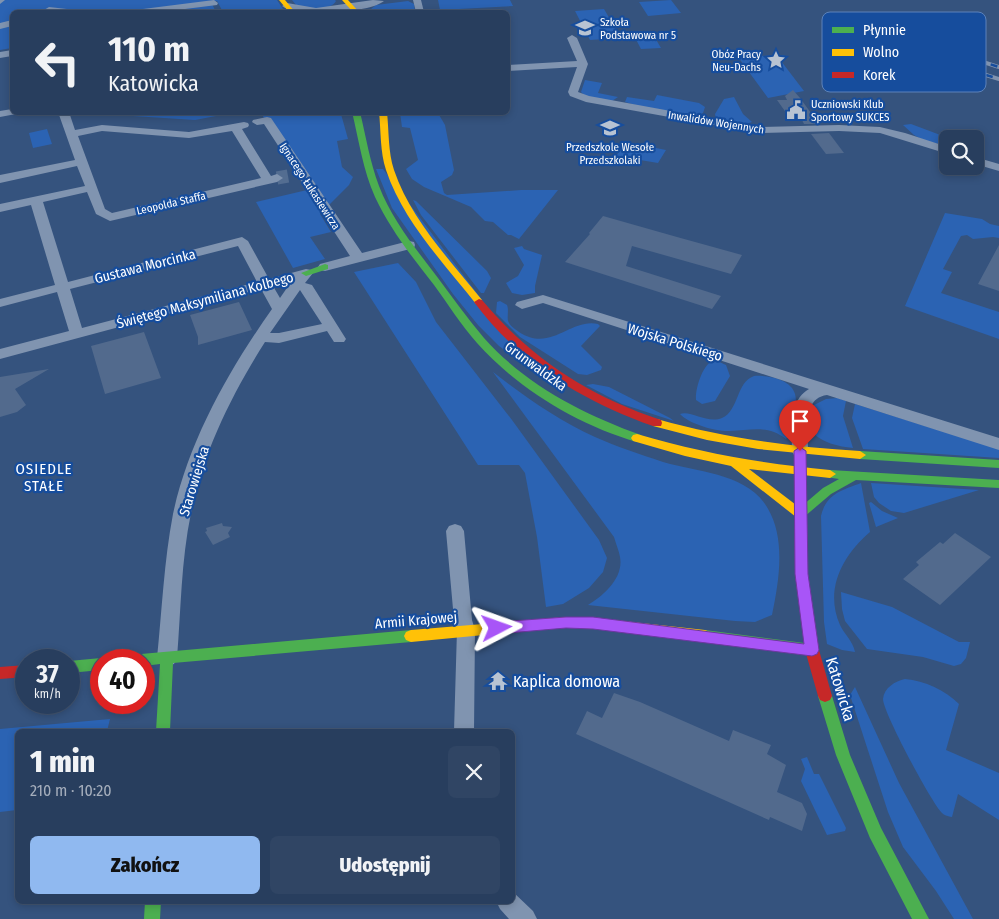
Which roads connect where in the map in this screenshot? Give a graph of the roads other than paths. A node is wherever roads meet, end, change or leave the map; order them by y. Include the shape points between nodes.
1 (56, 0) edge
2 (340, 0) edge
3 (393, 0) edge
4 (380, 1) edge
5 (350, 5) edge
6 (287, 6) edge
7 (330, 9) junction
8 (48, 10) edge
9 (162, 10) edge
10 (180, 10) edge
11 (300, 10) edge
12 (322, 10) edge
13 (572, 38) dead end
14 (583, 64) junction
15 (510, 68) edge
16 (64, 115) edge
17 (357, 115) edge
18 (383, 115) edge
19 (258, 122) dead end
20 (240, 126) joint
21 (71, 134) junction
22 (939, 148) edge
23 (81, 162) junction
24 (984, 163) edge
25 (999, 168) edge
26 (302, 172) junction
27 (278, 178) junction
28 (0, 179) edge
29 (91, 188) junction
30 (36, 200) junction
31 (0, 208) edge
32 (409, 245) junction
33 (358, 258) junction
34 (325, 267) joint
35 (301, 279) junction
36 (265, 284) junction
37 (63, 287) junction
38 (0, 302) edge
39 (522, 305) dead end
40 (278, 308) junction
41 (331, 326) junction
42 (78, 334) junction
43 (260, 337) junction
44 (339, 339) dead end
45 (0, 354) edge
46 (828, 390) junction
47 (999, 444) edge
48 (800, 451) junction
49 (999, 464) edge
50 (736, 465) junction
51 (802, 473) junction
52 (852, 476) junction
53 (999, 484) edge
54 (800, 514) junction
55 (455, 531) dead end
56 (466, 630) junction
57 (812, 650) junction
58 (167, 658) junction
59 (155, 659) edge
60 (15, 672) edge
61 (0, 673) edge
62 (163, 729) edge
63 (464, 729) edge
64 (153, 904) edge
65 (511, 904) edge
66 (152, 919) edge
67 (525, 919) edge
68 (921, 919) edge

1 - 8 street
2 - 7 street
3 - 4 street
4 - 5 street
5 - 7 street
6 - 11 street
7 - 12 street
9 - 10 street via 214,4
13 - 14 street
14 - 15 street
14 - 22 street, Inwalidów Wojennych via 573,92 586,99 758,130 880,130
16 - 21 street, Leopolda Staffa
17 - 32 main road, Grunwaldzka via 370,176 387,212
18 - 48 main road, Grunwaldzka via 391,172 408,207 490,317 534,360 596,399 657,424 734,444
19 - 26 street, Ignacego Łukasiewicza via 267,120
20 - 21 street via 190,134 102,128
20 - 27 street
21 - 23 street, Leopolda Staffa
23 - 28 street
23 - 29 street, Leopolda Staffa
24 - 25 street
26 - 27 street, Leopolda Staffa
26 - 33 street, Ignacego Łukasiewicza
27 - 29 street, Leopolda Staffa via 110,217 100,211
29 - 30 street
30 - 31 street
30 - 37 street
32 - 33 street, Świętego Maksymiliana Kolbego
32 - 50 main road, Grunwaldzka via 478,336 513,371 541,391 634,437
33 - 34 street, Świętego Maksymiliana Kolbego
34 - 35 main road, Świętego Maksymiliana Kolbego
35 - 36 street, Świętego Maksymiliana Kolbego
35 - 40 street, Starowiejska
35 - 41 street
36 - 37 street, Gustawa Morcinka via 242,241
36 - 40 street
36 - 42 street, Świętego Maksymiliana Kolbego
37 - 38 street, Gustawa Morcinka
37 - 42 street
39 - 46 street, Wojska Polskiego via 543,299
40 - 43 street, Starowiejska
41 - 43 street via 276,339
41 - 44 street
42 - 45 street, Świętego Maksymiliana Kolbego
43 - 58 street, Starowiejska via 198,458 182,513
46 - 47 street
46 - 48 street via 810,393 804,401
48 - 49 main road
48 - 51 main road, Katowicka
50 - 51 main road, Grunwaldzka
50 - 54 main road
51 - 52 main road
51 - 54 main road, Katowicka
52 - 53 main road
52 - 54 main road via 827,491
54 - 57 main road, Katowicka via 801,574
55 - 56 street
56 - 57 main road, Armii Krajowej via 593,623
56 - 58 main road, Armii Krajowej
56 - 63 street
57 - 68 main road, Katowicka via 843,755 875,833
58 - 59 main road, Armii Krajowej
58 - 62 main road, Starowiejska
60 - 61 main road
64 - 66 main road
65 - 67 street

